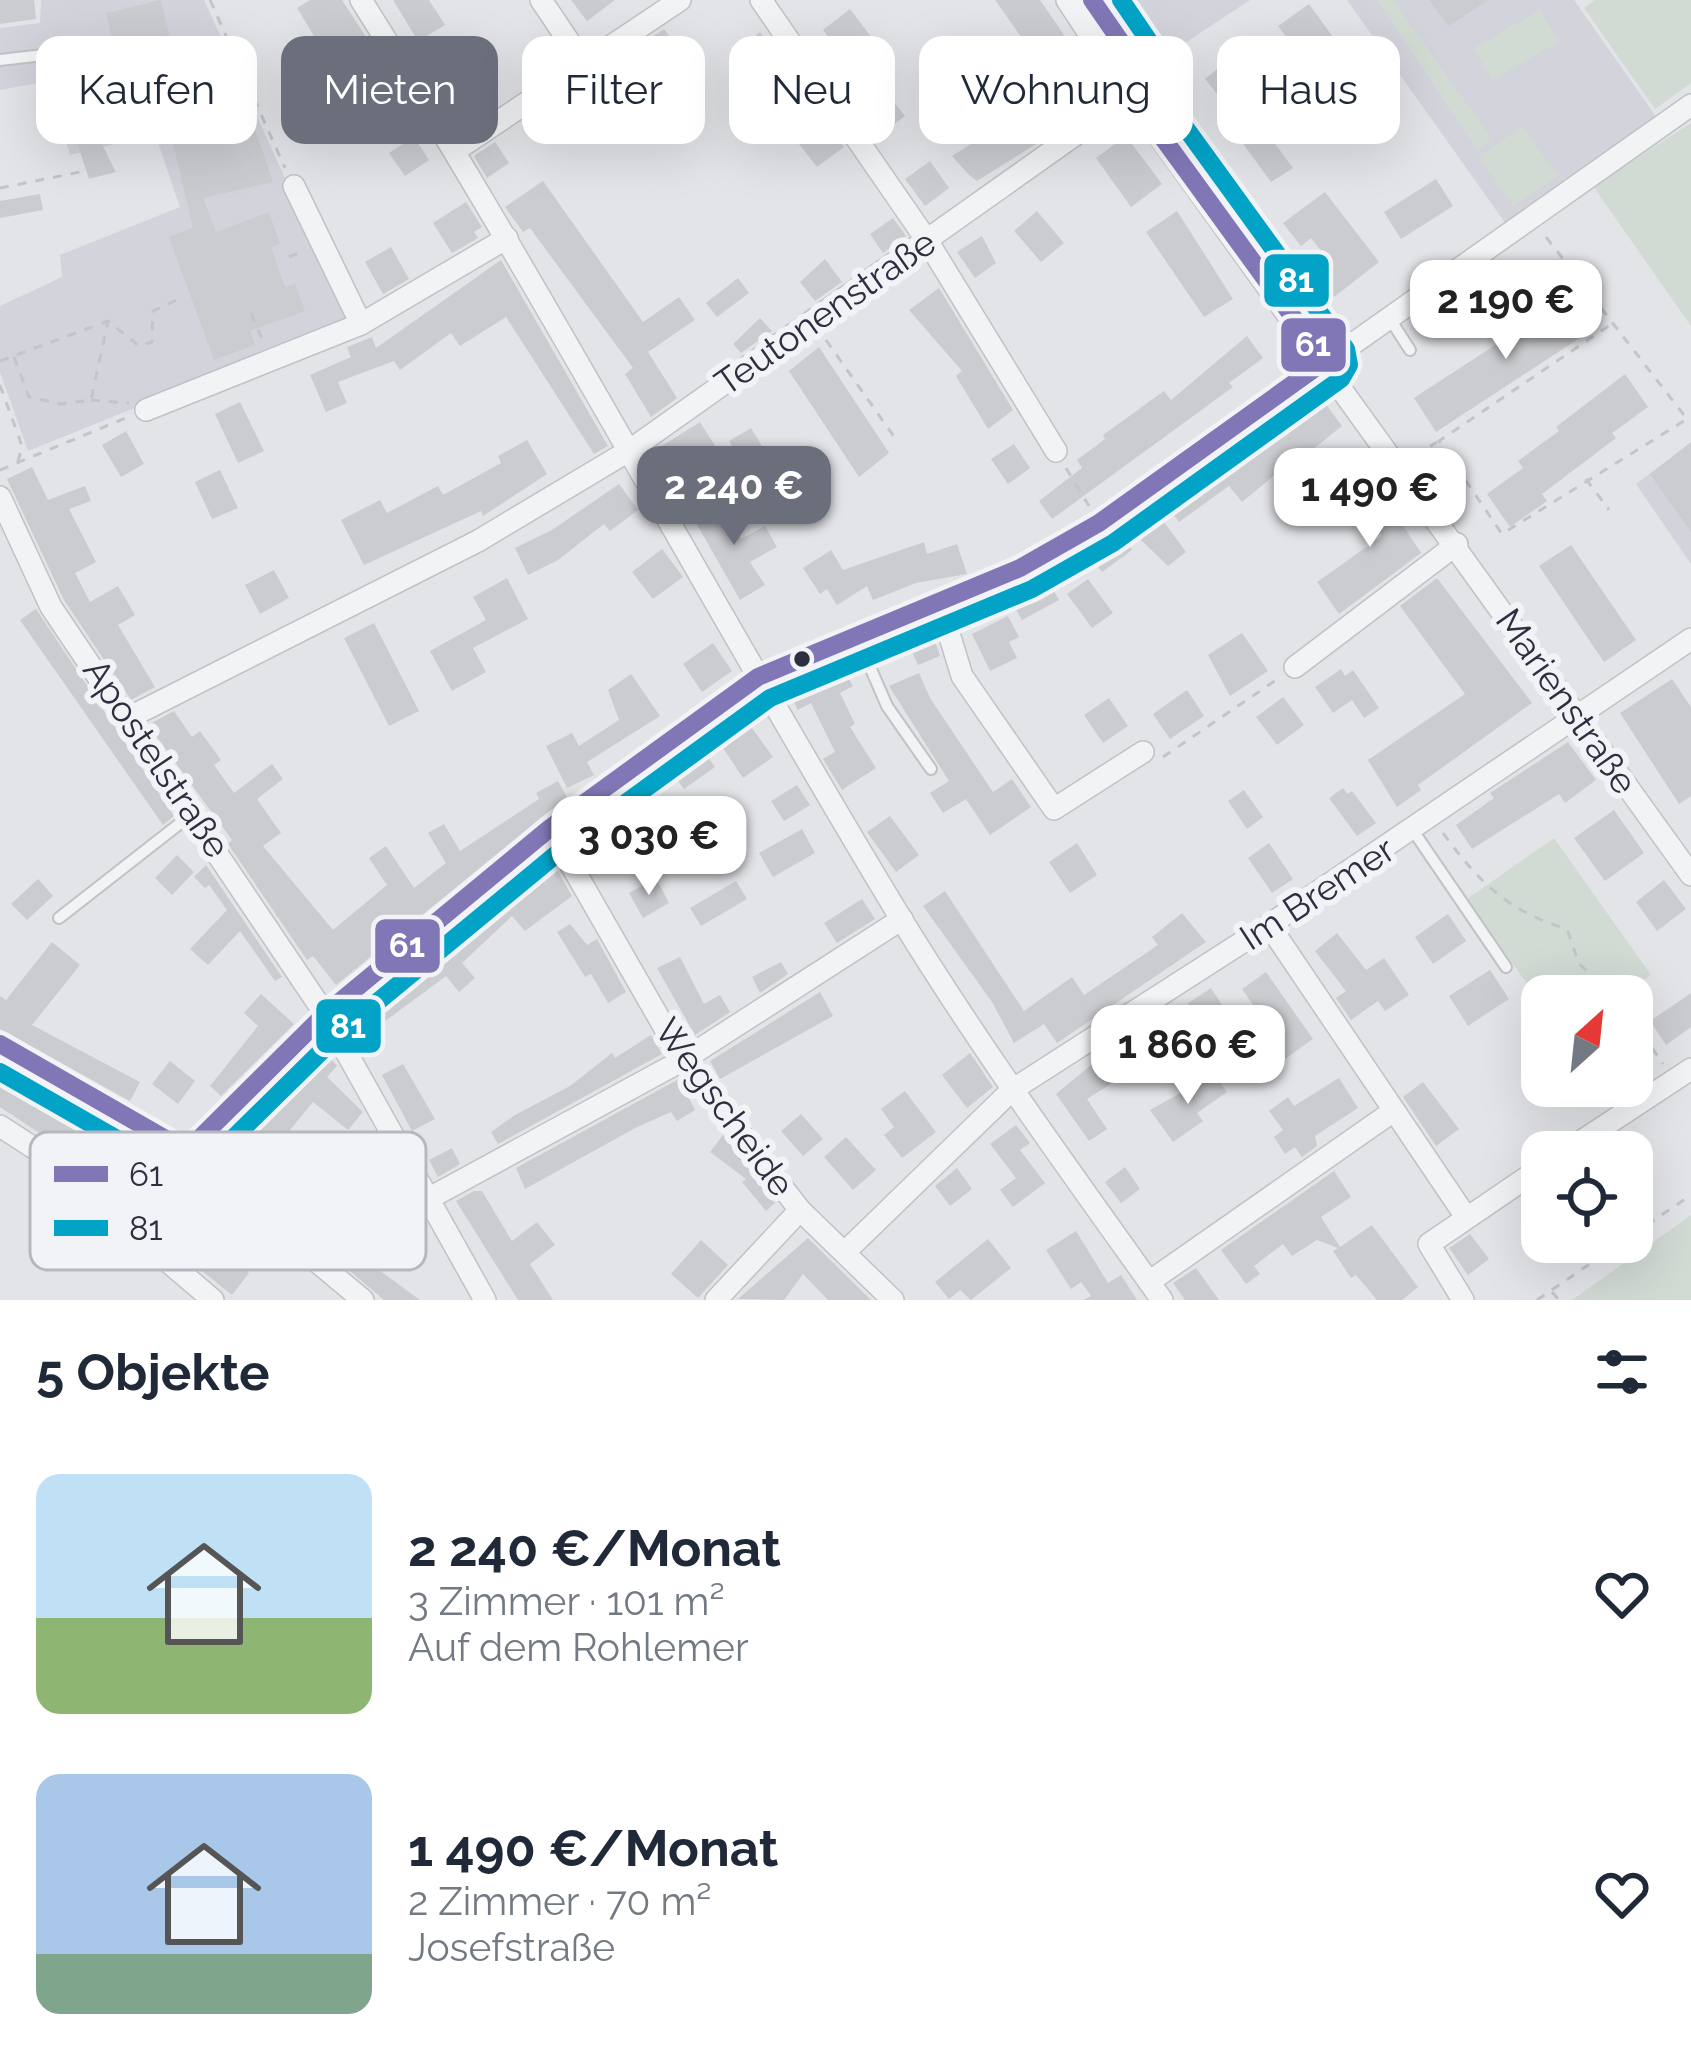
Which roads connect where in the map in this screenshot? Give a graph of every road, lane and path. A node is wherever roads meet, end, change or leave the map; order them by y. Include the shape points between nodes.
1 (211, 0) edge
2 (362, 0) edge
3 (541, 0) edge
4 (680, 0) edge
5 (760, 0) edge
6 (1067, 0) edge
7 (1092, 0) edge
8 (565, 36) edge
9 (626, 36) edge
10 (1091, 36) edge
11 (1116, 36) edge
12 (36, 56) edge
13 (0, 60) edge
14 (1691, 105) edge
15 (522, 106) edge
16 (1064, 144) edge
17 (1165, 144) edge
18 (456, 150) junction
19 (85, 171) dead end
20 (294, 186) joint
21 (0, 188) edge
22 (1530, 216) junction
23 (508, 238) junction
24 (928, 242) junction
25 (1519, 271) dead end
26 (1421, 293) junction
27 (183, 297) dead end
28 (251, 313) dead end
29 (1388, 316) junction
30 (107, 320) junction
31 (1613, 322) junction
32 (361, 324) junction
33 (814, 324) junction
34 (1410, 350) dead end
35 (13, 356) junction
36 (272, 359) junction
37 (0, 361) edge
38 (1325, 361) junction
39 (0, 385) edge
40 (146, 410) joint
41 (896, 438) dead end
42 (1439, 441) junction
43 (630, 450) junction
44 (1056, 451) joint
45 (18, 462) junction
46 (1401, 466) junction
47 (0, 470) edge
48 (1585, 478) junction
49 (0, 497) edge
50 (1609, 510) dead end
51 (1099, 523) junction
52 (1457, 544) junction
53 (939, 602) junction
54 (856, 634) junction
55 (1691, 639) edge
56 (1295, 667) joint
57 (758, 676) junction
58 (130, 717) junction
59 (1578, 719) junction
60 (1143, 752) joint
61 (932, 769) dead end
62 (194, 812) junction
63 (1432, 816) junction
64 (550, 828) junction
65 (1412, 830) junction
66 (1691, 874) edge
67 (59, 918) dead end
68 (902, 919) junction
69 (1269, 925) junction
70 (1506, 967) dead end
71 (1592, 975) edge
72 (325, 1014) junction
73 (1653, 1041) edge
74 (0, 1044) edge
75 (683, 1060) junction
76 (1683, 1075) edge
77 (1012, 1090) junction
78 (1392, 1112) junction
79 (0, 1126) edge
80 (1597, 1131) edge
81 (154, 1132) edge
82 (206, 1132) edge
83 (389, 1132) edge
84 (30, 1145) edge
85 (1521, 1181) edge
86 (1691, 1195) edge
87 (426, 1200) joint
88 (800, 1210) junction
89 (1466, 1217) junction
90 (1653, 1221) edge
91 (845, 1252) junction
92 (1591, 1263) edge
93 (178, 1270) edge
94 (328, 1270) edge
95 (1551, 1290) junction
96 (1155, 1291) edge
97 (213, 1300) edge
98 (364, 1300) edge
99 (485, 1300) edge
100 (716, 1300) edge
101 (893, 1300) edge
102 (1463, 1300) edge
103 (1537, 1300) edge
104 (1559, 1300) edge

1 - 20 path
2 - 18 street
3 - 8 street
4 - 9 street
5 - 24 street
6 - 10 street, Marienstraße
7 - 11 lane
12 - 13 lane
14 - 22 street
15 - 18 street
16 - 24 street, Teutonenstraße
17 - 38 street, Marienstraße
18 - 23 street
19 - 21 path
20 - 32 street
22 - 26 street
22 - 31 path
23 - 32 street
23 - 43 street
24 - 33 street, Teutonenstraße
24 - 44 street
25 - 26 lane via 1449,327
26 - 29 street
27 - 30 path via 153,310 152,342 139,346
28 - 36 path
29 - 34 lane
29 - 38 street
30 - 35 path
30 - 35 path via 91,400 29,397
31 - 42 path
31 - 48 path via 1687,419
32 - 36 street
33 - 41 path
33 - 43 street, Teutonenstraße
35 - 37 path
36 - 40 street
38 - 46 street, Marienstraße
38 - 51 street
39 - 45 path via 22,446
40 - 45 path
42 - 46 path
42 - 48 path via 1502,534
43 - 57 street
43 - 58 street, Teutonenstraße via 478,541
44 - 51 path
45 - 47 path
46 - 52 street, Marienstraße
48 - 50 path
49 - 58 street, Apostelstraße via 52,607
51 - 53 street
52 - 56 street
52 - 59 street, Marienstraße
53 - 54 street
53 - 60 street via 962,676 1054,809
54 - 57 street
54 - 61 lane via 887,706
55 - 59 street, Im Bremer
56 - 60 path via 1166,758
57 - 64 street
57 - 68 street
58 - 62 street, Apostelstraße
59 - 63 street, Im Bremer
59 - 66 street, Marienstraße
62 - 67 lane
62 - 72 street, Apostelstraße
63 - 65 street, Im Bremer
63 - 71 path via 1481,885 1531,918 1567,929
64 - 72 street
64 - 75 street, Wegscheide
65 - 69 street, Im Bremer
65 - 70 lane
68 - 75 street
68 - 77 street
69 - 77 street, Im Bremer
69 - 78 street
72 - 82 street
72 - 83 street, Apostelstraße
73 - 76 path
74 - 81 street
75 - 87 street
75 - 88 street, Wegscheide
76 - 80 street
77 - 91 street, Im Bremer
77 - 96 street
78 - 89 street
78 - 96 street
79 - 84 street
85 - 89 street
86 - 90 path
87 - 99 street, Apostelstraße
88 - 91 street, Wegscheide
88 - 100 street
89 - 102 street via 1429,1244
91 - 101 street, Wegscheide
92 - 95 path
93 - 97 street
94 - 98 street
95 - 103 path
95 - 104 path

